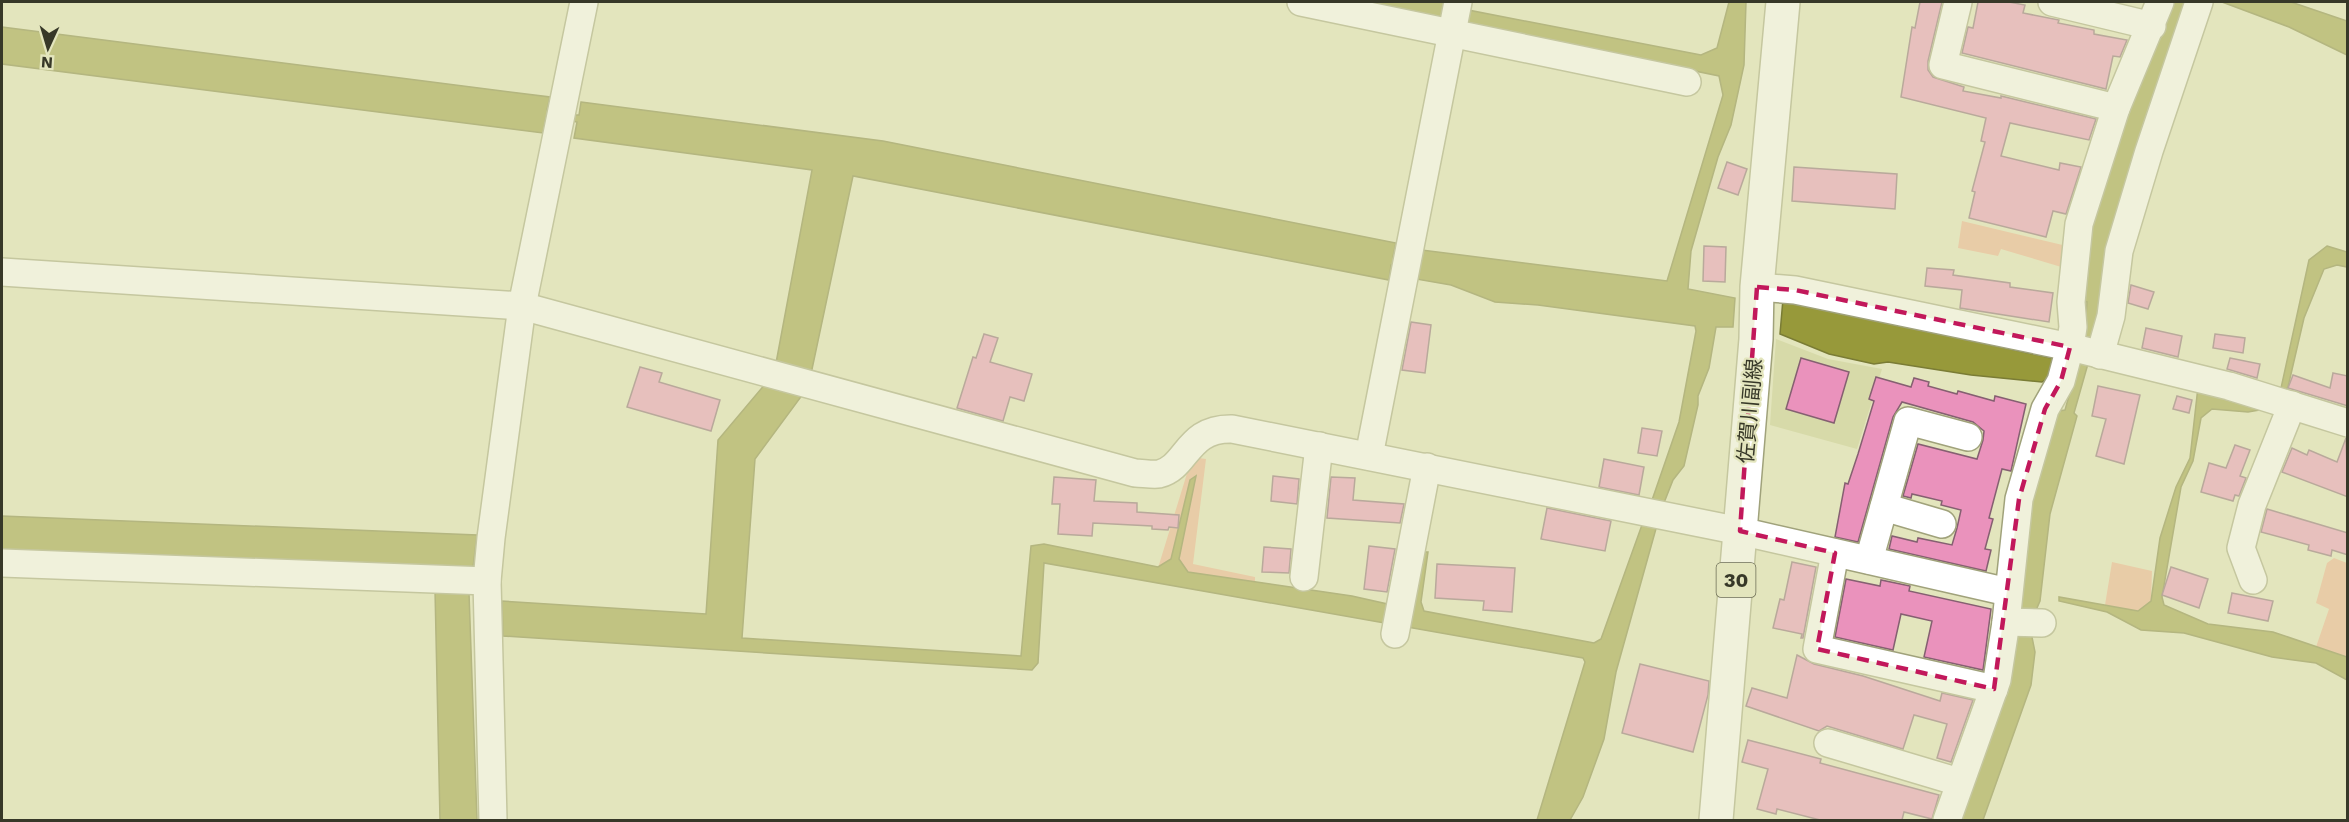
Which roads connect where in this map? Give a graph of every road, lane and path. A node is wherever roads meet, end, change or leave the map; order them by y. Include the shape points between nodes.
1 (584, 2) edge
2 (1301, 2) edge
3 (1458, 2) edge
4 (1783, 2) edge
5 (1958, 2) edge
6 (2052, 2) edge
7 (2199, 2) edge
8 (2156, 14) edge
9 (1452, 32) junction
10 (1687, 82) dead end
11 (2116, 108) junction
12 (2, 272) edge
13 (1757, 287) junction
14 (522, 306) junction
15 (2085, 351) junction
16 (2292, 405) junction
17 (2348, 423) edge
18 (1968, 437) dead end
19 (1319, 446) junction
20 (1369, 456) junction
21 (1427, 466) junction
22 (1884, 507) junction
23 (1942, 524) dead end
24 (1740, 531) junction
25 (1835, 552) junction
26 (1869, 560) junction
27 (2, 562) edge
28 (1304, 577) dead end
29 (2253, 580) dead end
30 (487, 581) junction
31 (2008, 592) junction
32 (1398, 620) dead end
33 (2010, 622) junction
34 (2042, 624) dead end
35 (1995, 689) junction
36 (1828, 742) dead end
37 (1959, 782) junction
38 (493, 820) edge
39 (1716, 820) edge
40 (1947, 820) edge

1 - 14 street
2 - 9 street
3 - 9 street
4 - 13 main road, 佐賀川副線 / 30
5 - 11 street via 1943,65
6 - 8 street
7 - 15 street via 2119,250 2111,316
8 - 11 street
9 - 10 street
9 - 20 street
11 - 15 street via 2079,224 2071,302 2073,327
12 - 14 street
13 - 15 street via 1795,290
13 - 24 main road, 佐賀川副線 / 30
14 - 19 street via 1135,473 1159,474 1171,468 1196,441 1215,429
14 - 30 street
15 - 16 street
15 - 31 street via 2061,381 2045,410 2019,499
16 - 17 street
16 - 29 street via 2252,505 2241,548
18 - 22 street via 1908,421
19 - 20 street
19 - 28 street
20 - 21 street
21 - 24 street
21 - 32 street
22 - 23 street
22 - 26 street
24 - 25 street
24 - 39 main road, 佐賀川副線 / 30
25 - 26 street
25 - 35 street via 1817,649
26 - 31 street
27 - 30 street
30 - 38 street
31 - 33 street
33 - 34 street
33 - 35 street
35 - 37 street
36 - 37 street
37 - 40 street

